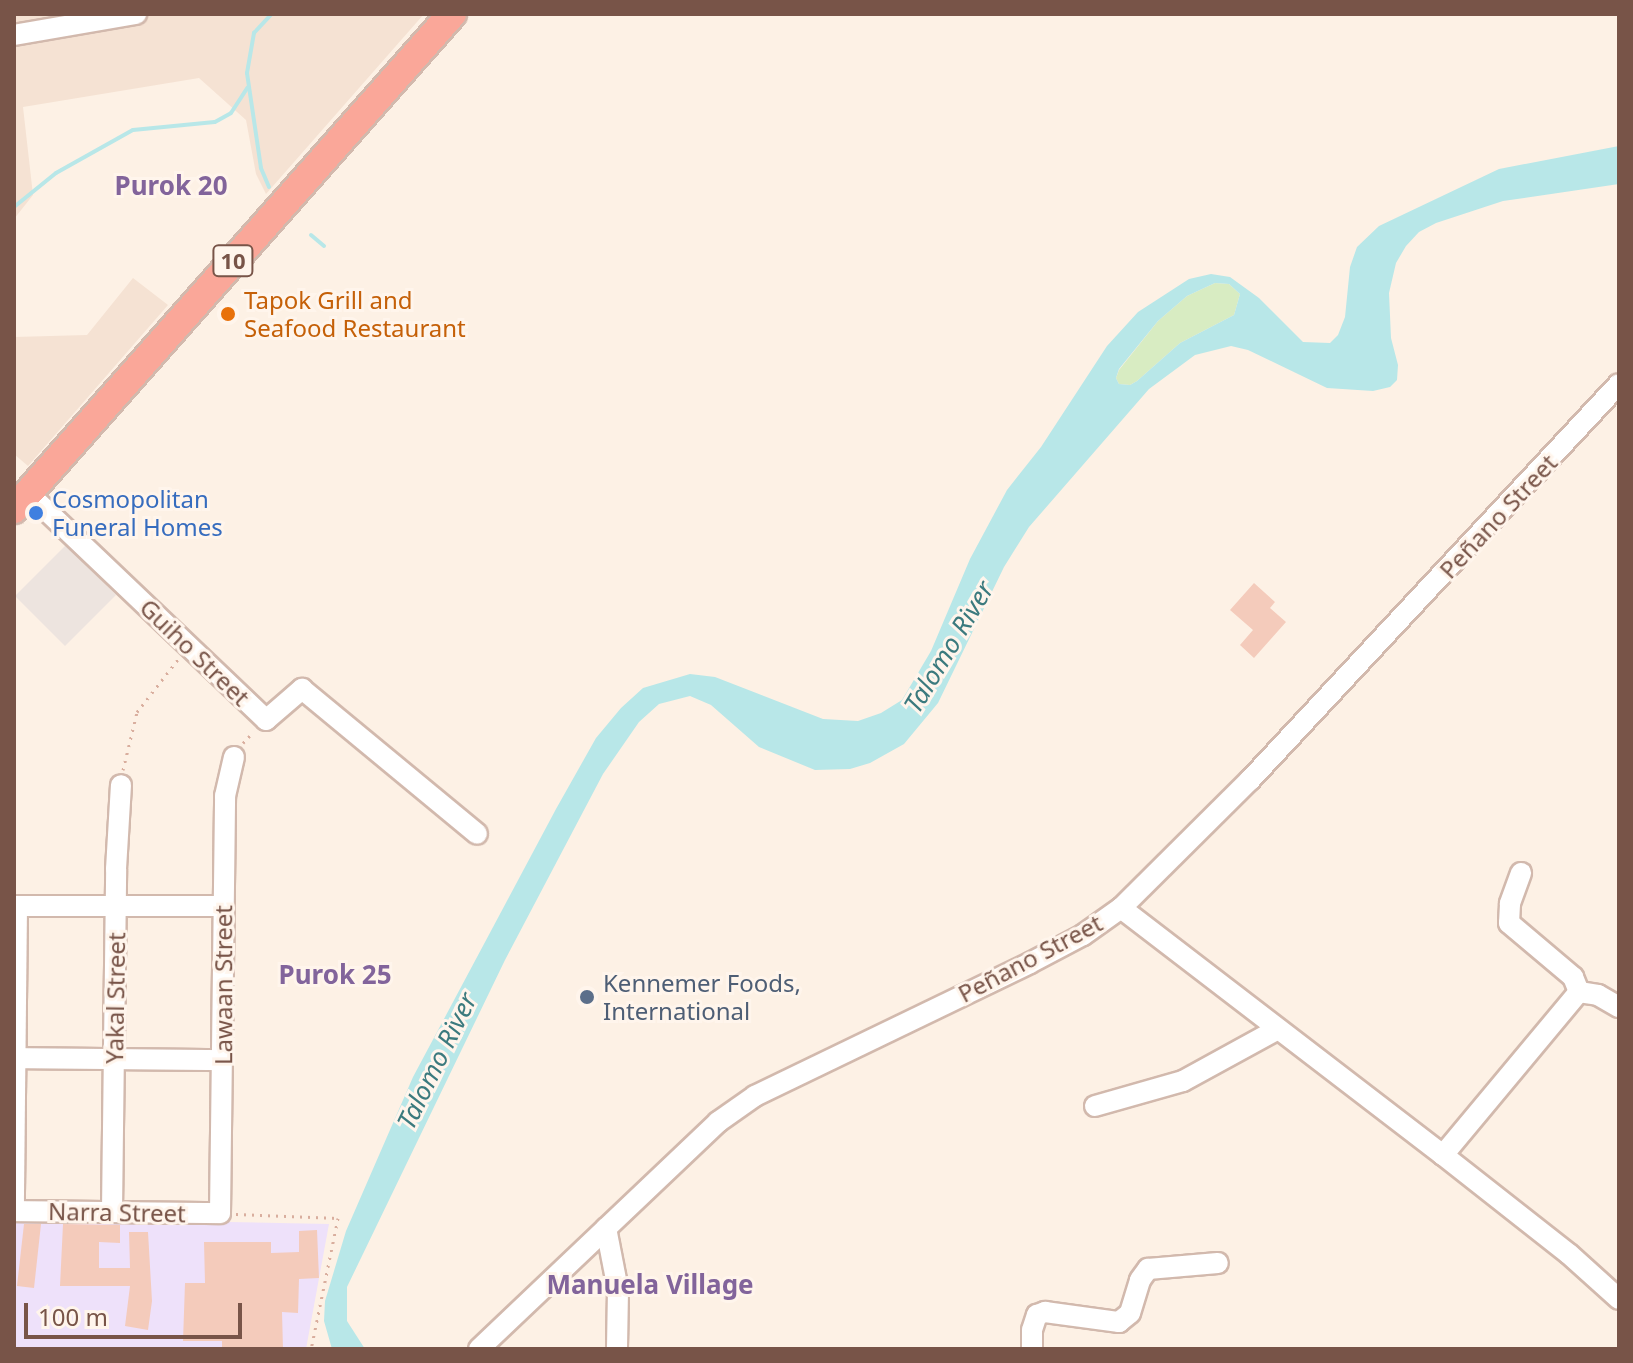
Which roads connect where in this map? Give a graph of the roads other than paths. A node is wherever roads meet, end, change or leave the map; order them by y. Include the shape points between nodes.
1 (136, 14) edge
2 (452, 14) edge
3 (14, 35) edge
4 (1619, 384) edge
5 (21, 501) edge
6 (234, 757) road end
7 (121, 785) road end
8 (477, 834) dead end
9 (1521, 873) dead end
10 (15, 906) edge
11 (116, 906) junction
12 (223, 906) junction
13 (1121, 908) junction
14 (1579, 992) junction
15 (1619, 1007) edge
16 (1278, 1029) junction
17 (15, 1058) edge
18 (113, 1059) junction
19 (222, 1060) junction
20 (1095, 1106) dead end
21 (1443, 1155) junction
22 (14, 1211) edge
23 (112, 1211) junction
24 (220, 1213) joint
25 (606, 1228) junction
26 (1218, 1263) dead end
27 (1619, 1299) edge
28 (479, 1349) edge
29 (617, 1349) edge
30 (1032, 1349) edge

1 - 3 street
2 - 5 highway, 10
4 - 13 street, Peñano Street via 1260,768
5 - 8 street, Guiho Street via 266,720 302,689
6 - 12 street, Lawaan Street via 225,796
7 - 11 street, Yakal Street
9 - 14 street via 1509,923 1573,977
10 - 11 street
10 - 17 street
11 - 12 street
11 - 18 street, Yakal Street
12 - 19 street, Lawaan Street
13 - 16 street
13 - 25 street, Peñano Street via 1030,963 755,1096 718,1122
14 - 15 street
14 - 21 street
16 - 20 street via 1183,1081
16 - 21 street
17 - 18 street
17 - 22 street
18 - 19 street
18 - 23 street, Yakal Street
19 - 24 street, Lawaan Street
21 - 27 street
22 - 23 street, Narra Street
23 - 24 street, Narra Street
25 - 28 street, Peñano Street
25 - 29 street via 618,1290
26 - 30 street via 1148,1269 1130,1313 1119,1322 1037,1315

